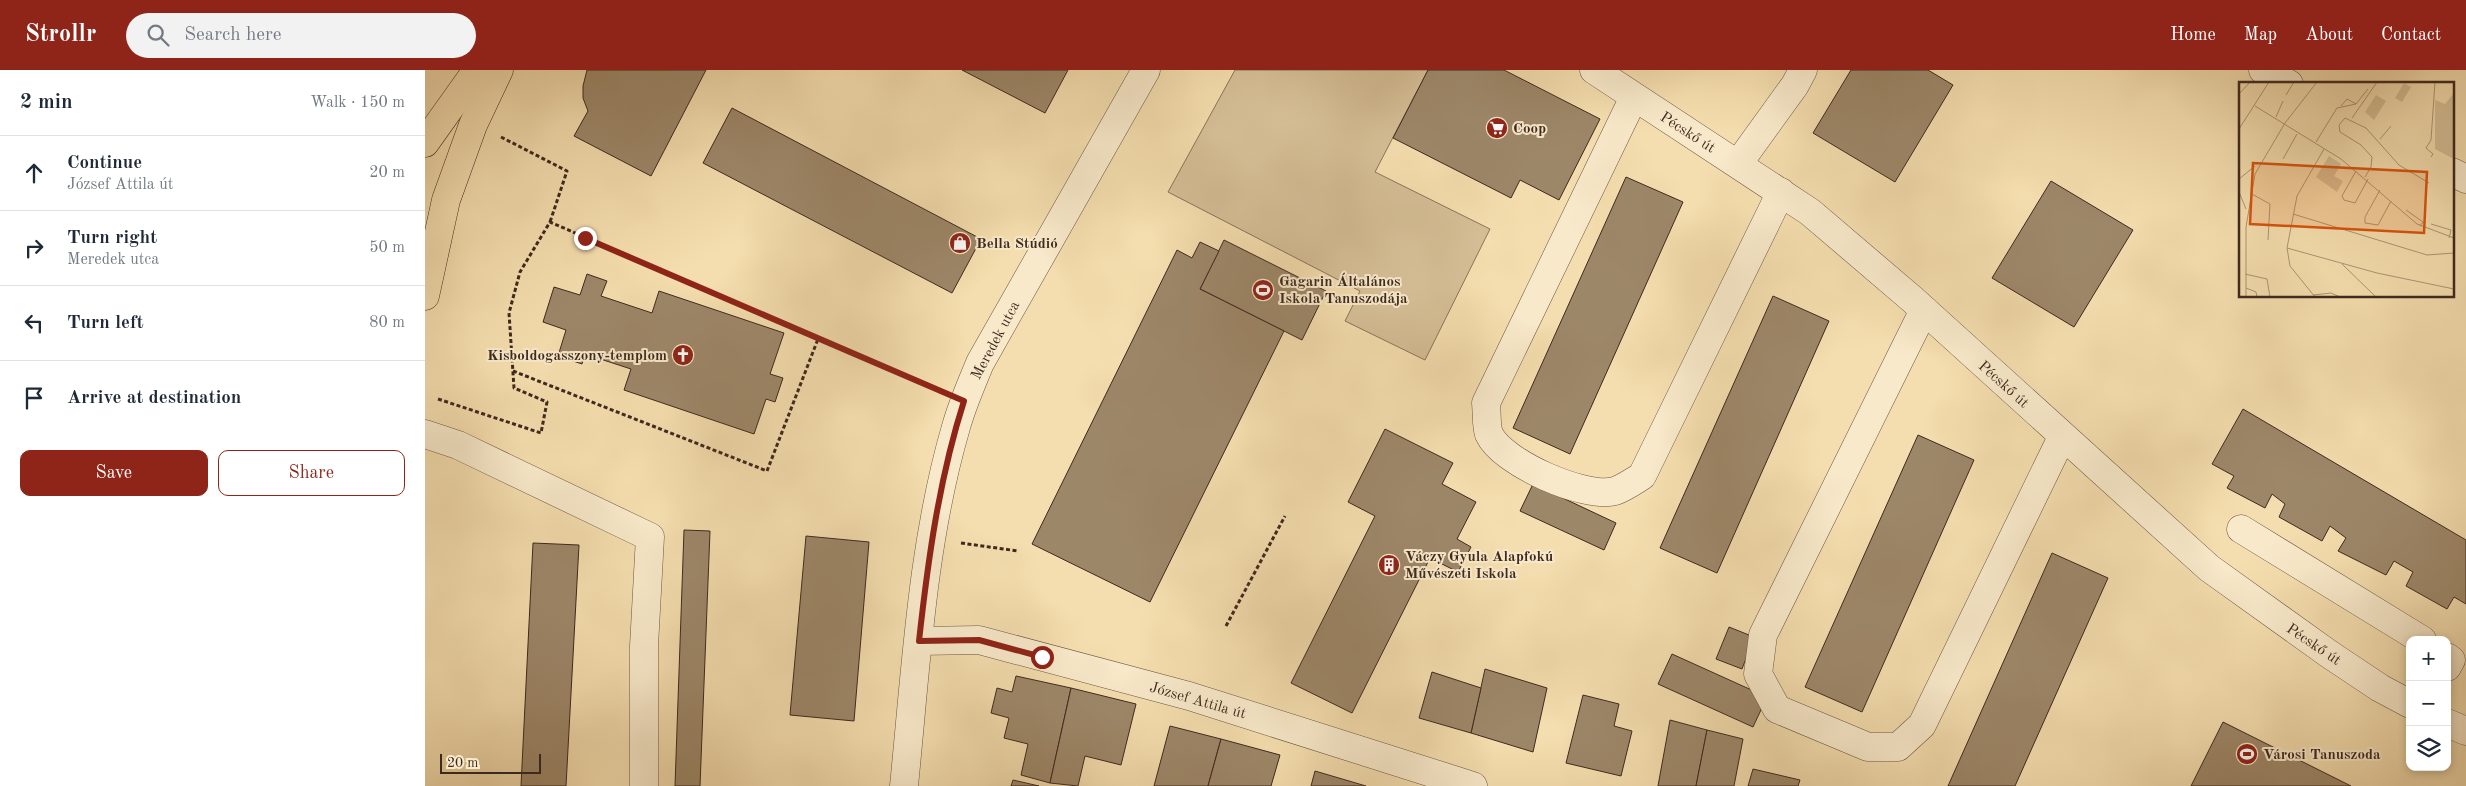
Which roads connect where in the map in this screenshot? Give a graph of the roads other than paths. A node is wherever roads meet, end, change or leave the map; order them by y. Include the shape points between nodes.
1 (477, 70) edge
2 (499, 70) edge
3 (1146, 70) edge
4 (1594, 70) edge
5 (1803, 70) edge
6 (2263, 70) edge
7 (2285, 82) edge
8 (1634, 97) junction
9 (425, 143) edge
10 (1738, 164) junction
11 (2453, 172) edge
12 (2466, 179) edge
13 (1781, 192) junction
14 (425, 296) edge
15 (1924, 310) junction
16 (425, 434) edge
17 (2062, 437) junction
18 (2241, 529) dead end
19 (2415, 636) edge
20 (919, 641) junction
21 (2406, 702) edge
22 (2451, 725) edge
23 (2466, 731) edge
24 (644, 786) edge
25 (903, 786) edge
26 (1473, 786) edge

1 - 9 main road
2 - 14 main road via 473,125 446,200
3 - 20 street, Meredek utca via 980,363 964,401 931,539
4 - 8 street, Pécskő út
5 - 10 street
6 - 7 street
8 - 10 street, Pécskő út
8 - 13 street via 1486,403 1489,434 1508,456 1556,481 1587,492 1615,491 1642,476
10 - 13 street, Pécskő út
11 - 12 street
13 - 15 street, Pécskő út
15 - 17 street, Pécskő út
15 - 17 street via 1763,635 1758,674 1777,709 1868,747 1898,746 1922,725
16 - 24 street via 459,445 650,537 644,646
17 - 21 street, Pécskő út via 2165,530 2247,597 2380,688
18 - 19 street
20 - 25 street, Meredek utca
20 - 26 street, József Attila út via 979,640 1189,696
22 - 23 street

